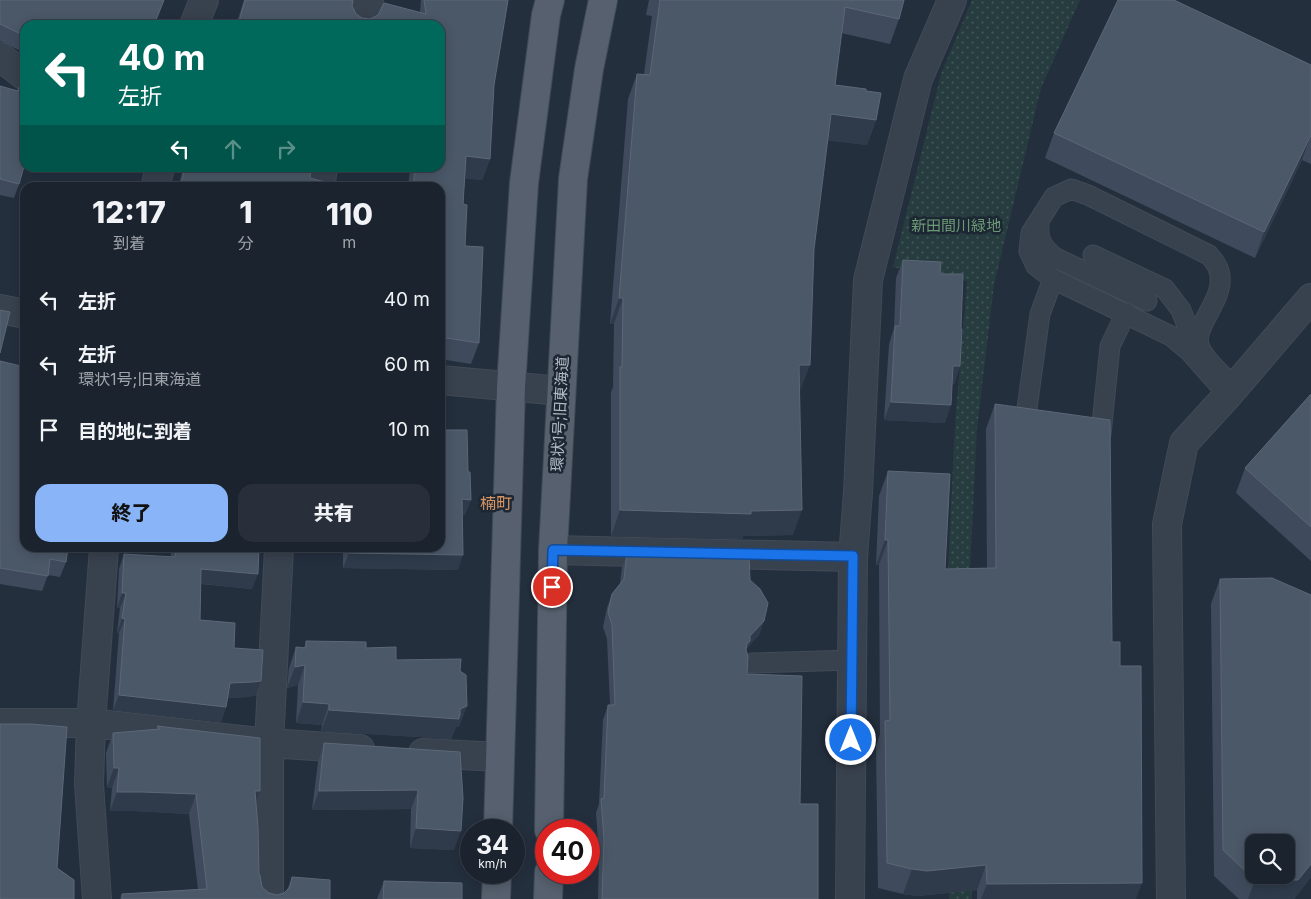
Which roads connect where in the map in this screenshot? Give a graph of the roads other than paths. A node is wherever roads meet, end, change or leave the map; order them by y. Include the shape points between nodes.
1 (204, 0) edge
2 (370, 0) edge
3 (550, 0) edge
4 (603, 0) edge
5 (952, 0) edge
6 (196, 20) edge
7 (362, 20) edge
8 (0, 57) edge
9 (20, 72) edge
10 (1039, 220) junction
11 (1093, 255) dead end
12 (1053, 279) junction
13 (1311, 298) edge
14 (1147, 301) dead end
15 (0, 309) edge
16 (20, 313) edge
17 (1126, 313) junction
18 (1200, 347) junction
19 (445, 380) edge
20 (511, 387) junction
21 (561, 391) junction
22 (1231, 391) junction
23 (1025, 423) edge
24 (1101, 434) edge
25 (553, 550) junction
26 (104, 552) edge
27 (279, 552) edge
28 (853, 556) junction
29 (851, 660) junction
30 (752, 664) dead end
31 (0, 723) edge
32 (91, 723) junction
33 (269, 744) junction
34 (500, 757) junction
35 (498, 819) edge
36 (549, 819) edge
37 (497, 884) edge
38 (548, 884) edge
39 (97, 899) edge
40 (269, 899) edge
41 (496, 899) edge
42 (548, 899) edge
43 (850, 899) edge
44 (1171, 899) edge

1 - 6 street
2 - 7 street
3 - 20 main road via 524,183
4 - 21 main road, 環状1号;旧東海道 via 573,179
5 - 28 street via 918,80 868,280
8 - 9 street
10 - 12 lane via 1031,233 1029,251 1036,266
10 - 14 lane via 1038,234 1043,247 1054,257
10 - 18 lane via 1054,197 1071,189 1209,255 1218,266 1221,281 1198,335
11 - 18 lane via 1165,289 1181,310 1190,336
12 - 17 lane
12 - 23 lane via 1040,314
13 - 22 street
15 - 16 street
17 - 22 lane via 1171,336
17 - 24 lane via 1110,346
18 - 22 lane
19 - 20 street
20 - 21 street
20 - 34 main road
21 - 25 main road, 環状1号;旧東海道
22 - 44 street via 1184,443 1166,524
25 - 28 street
25 - 36 main road, 環状1号;旧東海道
26 - 32 street
27 - 33 street
28 - 29 street
29 - 30 lane
29 - 43 street
31 - 32 street
32 - 33 street
32 - 39 street via 89,784
33 - 34 street
33 - 40 street
34 - 35 main road
37 - 41 main road
38 - 42 main road

